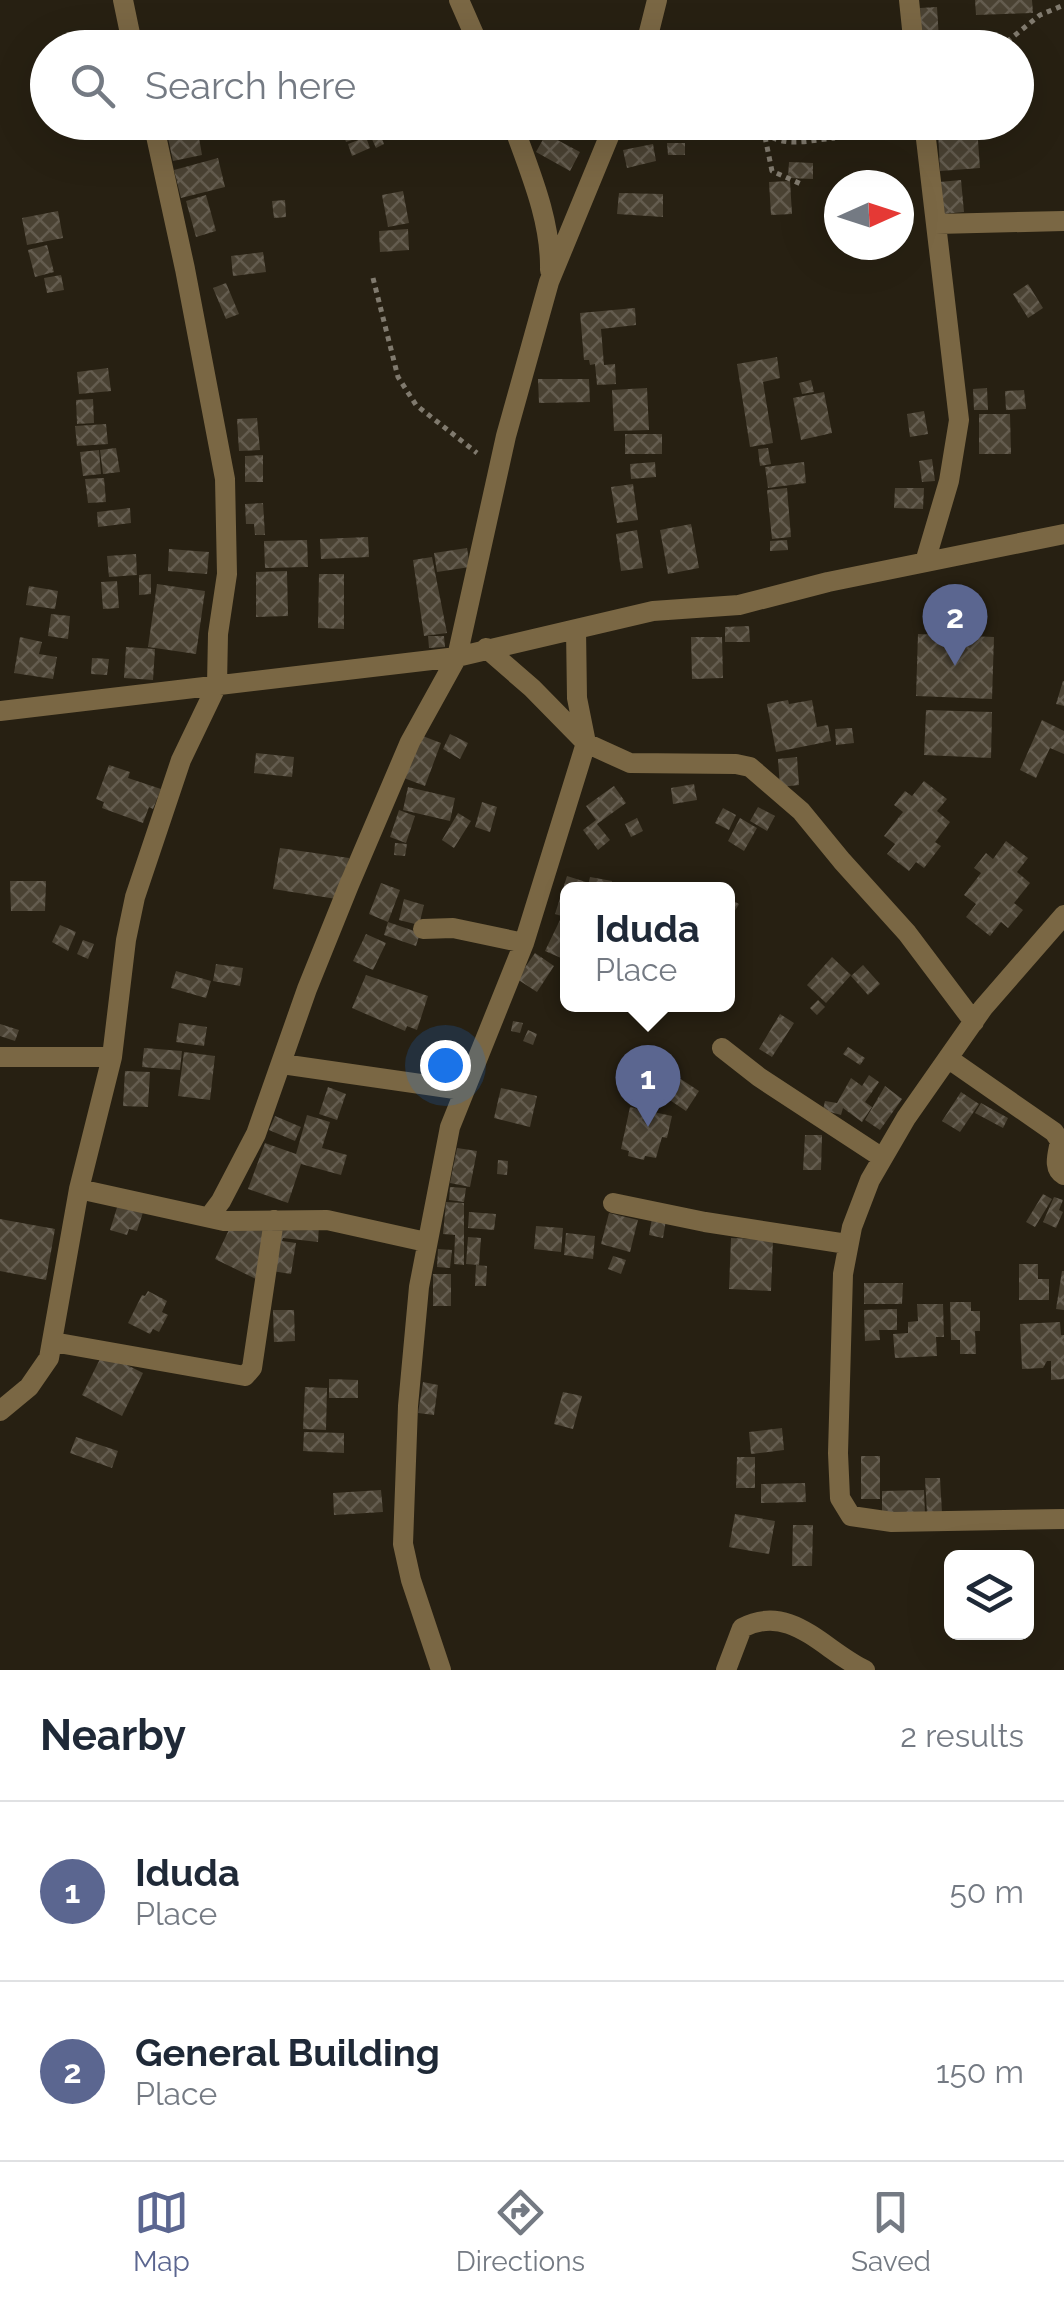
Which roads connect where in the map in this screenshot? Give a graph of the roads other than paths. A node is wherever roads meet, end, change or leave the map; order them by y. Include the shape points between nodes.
1 (124, 0) edge
2 (459, 0) edge
3 (657, 0) edge
4 (909, 0) edge
5 (130, 30) edge
6 (472, 30) edge
7 (649, 30) edge
8 (912, 30) edge
9 (157, 140) edge
10 (518, 140) edge
11 (608, 140) edge
12 (926, 140) edge
13 (1064, 220) edge
14 (936, 224) junction
15 (549, 282) junction
16 (1064, 534) edge
17 (925, 562) junction
18 (576, 629) junction
19 (486, 648) junction
20 (457, 656) junction
21 (217, 685) junction
22 (0, 711) edge
23 (586, 744) junction
24 (1064, 915) edge
25 (424, 929) dead end
26 (524, 943) junction
27 (974, 1022) junction
28 (722, 1048) dead end
29 (0, 1057) edge
30 (112, 1058) junction
31 (949, 1060) junction
32 (282, 1064) junction
33 (462, 1090) junction
34 (881, 1158) junction
35 (1064, 1175) edge
36 (79, 1189) junction
37 (613, 1203) dead end
38 (209, 1217) junction
39 (274, 1220) junction
40 (426, 1242) junction
41 (847, 1244) junction
42 (53, 1342) junction
43 (0, 1411) edge
44 (1064, 1519) edge
45 (441, 1670) edge
46 (726, 1670) edge
47 (862, 1670) edge

1 - 5 street
2 - 6 street
3 - 7 street
4 - 8 street
9 - 21 street via 225,479 227,574
10 - 15 street via 544,217
11 - 15 street
12 - 14 street
13 - 14 street
14 - 17 street via 960,420
15 - 20 street
16 - 17 street
17 - 18 street via 739,606 653,611
18 - 19 street
18 - 23 street
19 - 20 street
19 - 23 street
20 - 21 street
20 - 32 street via 410,742
21 - 22 street
21 - 30 street via 181,760 135,896
23 - 26 street
23 - 27 street via 630,763 750,768 801,810 874,892
24 - 27 street
25 - 26 street via 453,928
26 - 33 street
27 - 31 street
28 - 34 street
29 - 30 street
30 - 36 street
31 - 34 street
31 - 35 street via 1054,1132 1060,1142 1056,1164
32 - 33 street
32 - 38 street via 256,1134
33 - 40 street
34 - 41 street
36 - 38 street
36 - 42 street
37 - 41 street
38 - 39 street
39 - 40 street via 326,1220
39 - 42 street via 246,1376
40 - 45 street via 410,1370 403,1544
41 - 44 street via 838,1453 847,1513 892,1522
42 - 43 street via 39,1376
46 - 47 street via 742,1628 775,1620 802,1629

